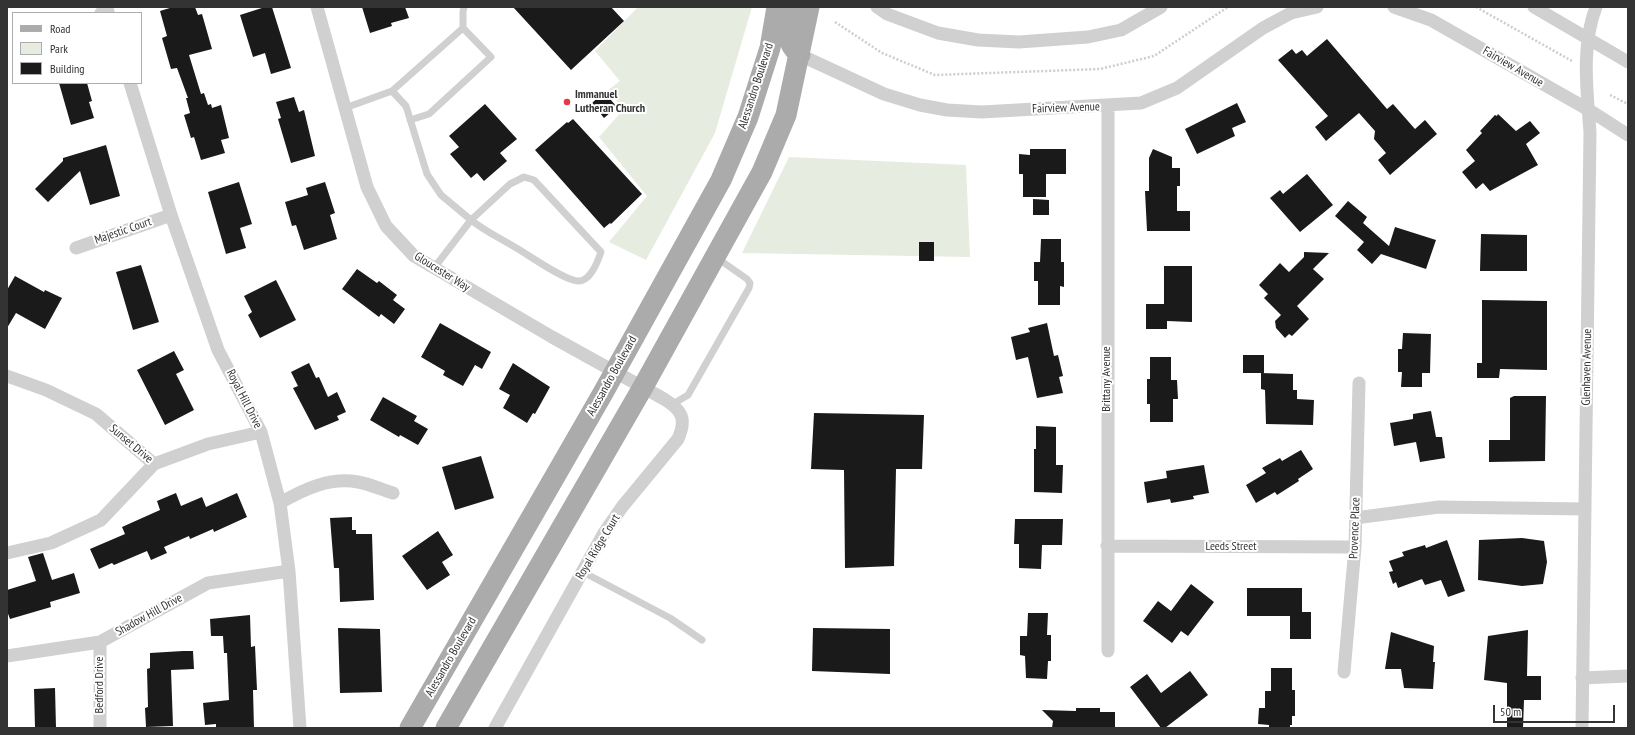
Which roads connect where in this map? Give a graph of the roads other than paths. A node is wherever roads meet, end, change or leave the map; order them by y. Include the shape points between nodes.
1 (317, 7) edge
2 (464, 7) edge
3 (777, 7) edge
4 (789, 7) edge
5 (809, 7) edge
6 (877, 7) edge
7 (1317, 7) edge
8 (1394, 7) edge
9 (1534, 7) edge
10 (1596, 7) edge
11 (1154, 9) edge
12 (463, 28) junction
13 (1587, 39) junction
14 (800, 55) junction
15 (1628, 62) edge
16 (130, 84) edge
17 (392, 91) junction
18 (1108, 106) junction
19 (344, 108) junction
20 (1589, 110) junction
21 (410, 120) junction
22 (1628, 135) edge
23 (171, 215) junction
24 (471, 220) junction
25 (76, 248) dead end
26 (715, 257) junction
27 (434, 268) junction
28 (615, 372) junction
29 (7, 376) edge
30 (1358, 383) dead end
31 (642, 387) junction
32 (673, 404) junction
33 (261, 432) junction
34 (154, 464) junction
35 (394, 493) dead end
36 (280, 503) junction
37 (1585, 509) junction
38 (1355, 518) junction
39 (1107, 546) junction
40 (1355, 547) junction
41 (7, 553) edge
42 (289, 571) junction
43 (583, 572) junction
44 (702, 640) dead end
45 (100, 642) junction
46 (1108, 651) dead end
47 (7, 656) edge
48 (1344, 672) dead end
49 (1628, 676) edge
50 (1582, 678) junction
51 (100, 728) edge
52 (300, 728) edge
53 (410, 728) edge
54 (446, 728) edge
55 (495, 728) edge
56 (1582, 728) edge

1 - 19 street, Gloucester Way
2 - 12 lane
3 - 28 main road, Alessandro Boulevard via 770,48 748,117 721,180
4 - 14 main road via 789,42
5 - 14 main road
6 - 11 street via 887,14 938,33 978,40 1019,42 1088,37 1121,30
7 - 18 street, Fairview Avenue via 1291,13 1263,28 1177,88 1141,103
8 - 20 street, Fairview Avenue via 1431,20
9 - 13 street
10 - 13 street, Glenhaven Avenue
12 - 17 lane
12 - 21 lane via 491,57 429,114
13 - 15 street
13 - 20 street, Glenhaven Avenue
14 - 18 street, Fairview Avenue via 884,94 947,110 982,112
14 - 26 main road via 786,115 776,141 762,172
16 - 23 street, Royal Hill Drive
17 - 19 lane
17 - 21 lane via 406,106
18 - 39 street, Brittany Avenue
19 - 27 street, Gloucester Way via 367,187 386,226 414,256
20 - 22 street, Fairview Avenue
20 - 37 street, Glenhaven Avenue
21 - 24 lane via 427,174 441,194
23 - 25 street, Majestic Court
23 - 33 street, Royal Hill Drive via 218,350
24 - 24 lane via 484,231 552,270 577,281 585,280 596,265 601,252 534,180 524,177 510,184
24 - 27 lane
26 - 31 main road
26 - 32 lane via 747,279 750,283 749,288 688,395
27 - 28 street, Gloucester Way
28 - 31 street, Gloucester Way
28 - 53 main road, Alessandro Boulevard
29 - 34 street, Sunset Drive via 46,390 96,414
30 - 38 street, Provence Place
31 - 32 street
31 - 54 main road
32 - 43 street, Royal Ridge Court via 681,416 684,427 678,439 622,507 604,533
33 - 34 street, Sunset Drive via 208,444
33 - 36 street, Royal Hill Drive
34 - 41 street via 101,520 51,543
35 - 36 street via 358,482 330,481 299,492
36 - 42 street, Royal Hill Drive
37 - 38 street via 1439,507
37 - 50 street, Glenhaven Avenue
38 - 40 street, Provence Place
39 - 40 street, Leeds Street
39 - 46 street, Brittany Avenue
40 - 48 street, Provence Place
42 - 45 street, Shadow Hill Drive via 208,583
42 - 52 street, Royal Hill Drive
43 - 44 lane via 670,618
43 - 55 street, Royal Ridge Court
45 - 47 street, Shadow Hill Drive
45 - 51 street, Bedford Drive
49 - 50 street
50 - 56 street, Glenhaven Avenue

